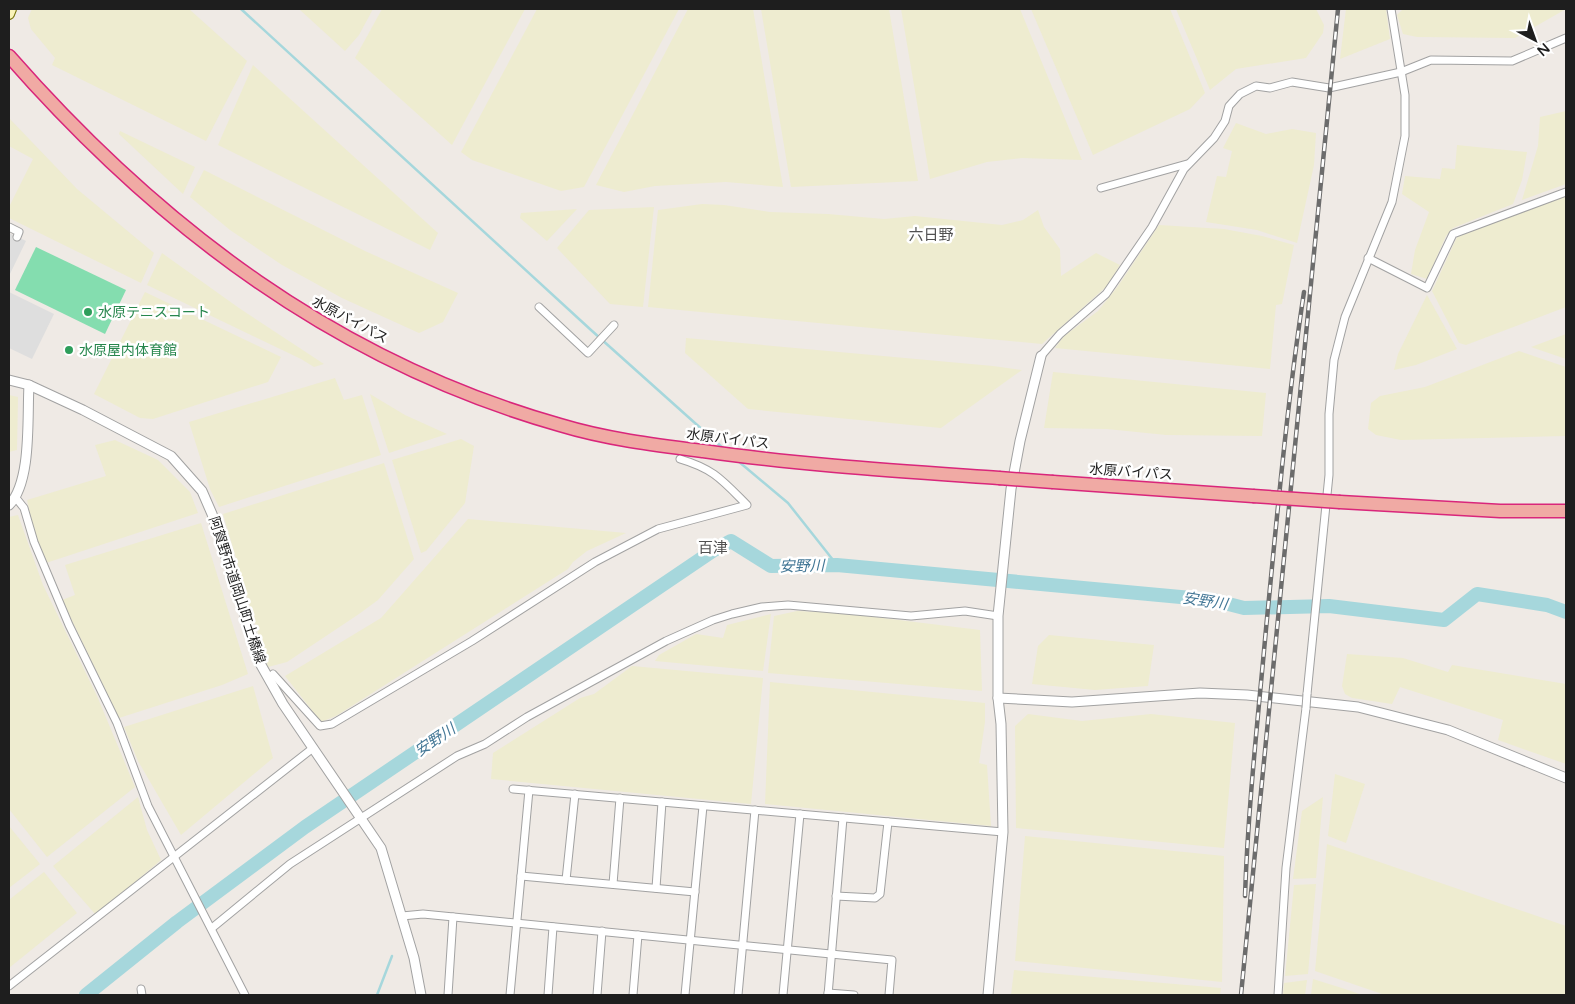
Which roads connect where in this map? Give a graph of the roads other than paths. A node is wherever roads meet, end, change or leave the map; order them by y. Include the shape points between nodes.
1 (11, 9) edge
2 (1391, 9) edge
3 (9, 14) edge
4 (1566, 38) edge
5 (9, 56) edge
6 (1401, 72) junction
7 (1188, 164) junction
8 (1101, 188) dead end
9 (1566, 192) edge
10 (9, 227) edge
11 (17, 237) dead end
12 (1368, 258) junction
13 (540, 307) dead end
14 (614, 326) dead end
15 (1040, 359) joint
16 (9, 380) edge
17 (29, 385) junction
18 (680, 459) dead end
19 (12, 501) edge
20 (1566, 511) edge
21 (998, 616) junction
22 (273, 674) dead end
23 (998, 698) junction
24 (313, 748) junction
25 (1566, 778) edge
26 (513, 789) dead end
27 (528, 790) junction
28 (575, 794) junction
29 (620, 798) junction
30 (662, 802) junction
31 (703, 806) junction
32 (755, 810) junction
33 (800, 814) junction
34 (360, 817) junction
35 (843, 818) junction
36 (888, 822) junction
37 (1003, 832) junction
38 (175, 858) junction
39 (521, 876) junction
40 (566, 880) junction
41 (613, 884) junction
42 (656, 888) junction
43 (695, 892) junction
44 (836, 896) junction
45 (402, 916) junction
46 (453, 917) junction
47 (517, 923) junction
48 (210, 926) junction
49 (553, 927) junction
50 (602, 932) junction
51 (638, 935) junction
52 (690, 940) junction
53 (742, 945) junction
54 (787, 950) junction
55 (831, 954) junction
56 (9, 986) edge
57 (828, 994) edge
58 (245, 995) edge
59 (421, 995) edge
60 (448, 995) edge
61 (510, 995) edge
62 (548, 995) edge
63 (597, 995) edge
64 (632, 995) edge
65 (685, 995) edge
66 (738, 995) edge
67 (783, 995) edge
68 (854, 995) edge
69 (889, 995) edge
70 (988, 995) edge
71 (1278, 995) edge

1 - 3 main road
2 - 6 street
4 - 6 street via 1512,61 1431,60
5 - 20 highway, 水原バイパス, bridge via 73,127 124,177 205,245 299,310 368,348 470,396 561,426 649,444 842,468 1340,502 1500,511
6 - 7 street via 1329,88 1292,82 1270,88 1256,86 1240,94 1229,106 1214,138
6 - 12 street via 1406,102 1405,136 1392,202
7 - 8 street
7 - 15 street via 1152,227 1106,294 1060,334
9 - 12 street via 1453,234 1427,288
10 - 11 street via 19,232
12 - 71 street, bridge via 1345,317 1331,382 1329,475 1308,694 1286,868
13 - 14 street via 588,353
15 - 21 street via 1020,441
16 - 17 street, 阿賀野市道岡山町土橋線
17 - 19 street via 25,466
17 - 24 street, 阿賀野市道岡山町土橋線 via 171,456 202,492 261,665 282,704
18 - 22 street via 715,473 747,505 658,529 603,558 332,724 320,726
19 - 38 street via 24,508 34,542 69,625 106,699 148,806
21 - 23 street
21 - 34 street via 965,611 911,616 788,605 762,606 713,620 653,648 527,717 485,744 457,756
23 - 25 street via 1072,702 1200,693 1358,707 1448,730
23 - 37 street
24 - 34 street, 阿賀野市道岡山町土橋線
24 - 38 street
26 - 27 street
27 - 28 street
27 - 39 street
28 - 29 street
28 - 40 street
29 - 30 street
29 - 41 street
30 - 31 street
30 - 42 street
31 - 32 street
31 - 43 street
32 - 33 street
32 - 53 street
33 - 35 street
33 - 54 street
34 - 45 street, 阿賀野市道岡山町土橋線 via 381,848
34 - 48 street via 290,864
35 - 36 street
35 - 44 street
36 - 37 street
36 - 44 street via 880,894 874,898
37 - 70 street
38 - 48 street
38 - 56 street
39 - 40 street
39 - 47 street
40 - 41 street
41 - 42 street
42 - 43 street
43 - 52 street
44 - 55 street
45 - 46 street
45 - 59 street, 阿賀野市道岡山町土橋線
46 - 47 street
46 - 60 street
47 - 49 street
47 - 61 street
48 - 58 street
49 - 50 street
49 - 62 street
50 - 51 street
50 - 63 street
51 - 52 street
51 - 64 street
52 - 53 street
52 - 65 street
53 - 54 street
53 - 66 street
54 - 55 street
54 - 67 street
55 - 57 street
55 - 69 street via 892,960
57 - 68 street

